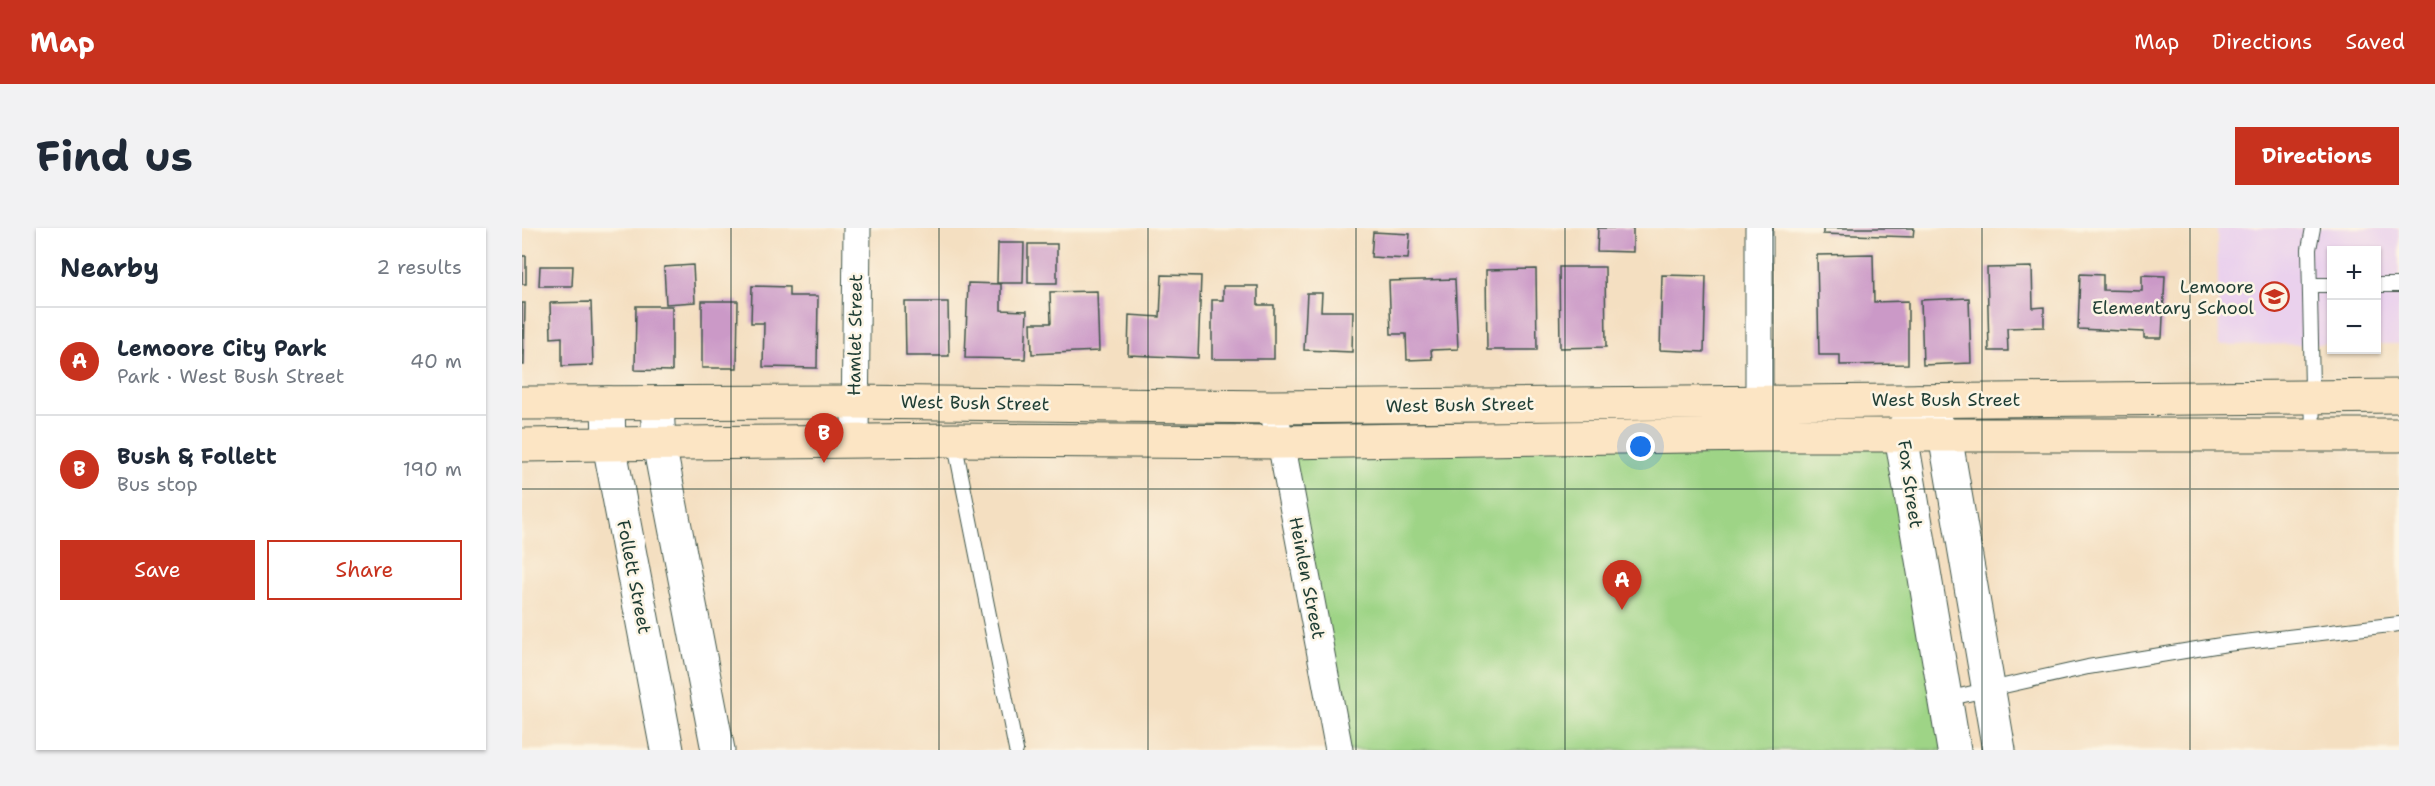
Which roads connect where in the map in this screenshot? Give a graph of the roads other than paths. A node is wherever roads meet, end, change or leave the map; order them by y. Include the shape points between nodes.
1 (857, 228) edge
2 (1759, 228) edge
3 (2313, 228) edge
4 (2310, 285) junction
5 (2327, 285) edge
6 (2381, 285) edge
7 (2399, 285) edge
8 (2399, 396) edge
9 (2312, 398) junction
10 (1759, 401) junction
11 (1918, 401) junction
12 (854, 402) junction
13 (522, 403) edge
14 (608, 403) junction
15 (657, 404) junction
16 (1272, 406) junction
17 (1759, 435) junction
18 (1901, 435) junction
19 (1945, 435) junction
20 (2313, 435) junction
21 (2399, 435) edge
22 (954, 440) junction
23 (855, 441) junction
24 (1281, 442) junction
25 (609, 444) junction
26 (659, 444) junction
27 (522, 445) edge
28 (2399, 624) edge
29 (1988, 689) junction
30 (1945, 699) junction
31 (667, 750) edge
32 (718, 750) edge
33 (1016, 750) edge
34 (1339, 750) edge
35 (1954, 750) edge
36 (1999, 750) edge

1 - 12 street, Hamlet Street
2 - 10 street
3 - 4 lane
4 - 5 lane
4 - 9 lane
6 - 7 lane
8 - 9 main road, West Bush Street
9 - 11 main road, West Bush Street
9 - 20 lane
10 - 11 main road, West Bush Street
10 - 16 main road, West Bush Street
10 - 17 street
11 - 18 street, Fox Street
11 - 19 street, Fox Street
12 - 15 main road, West Bush Street
12 - 16 main road, West Bush Street
12 - 23 street, Hamlet Street
13 - 14 main road, West Bush Street
14 - 15 main road, West Bush Street
14 - 25 street, Follett Street
15 - 26 street
16 - 24 street, Heinlen Street
17 - 18 main road, West Bush Street
17 - 24 main road, West Bush Street
18 - 19 main road, West Bush Street
18 - 30 street, Fox Street
19 - 20 main road, West Bush Street
19 - 29 street, Fox Street
20 - 21 main road, West Bush Street
22 - 23 main road, West Bush Street
22 - 24 main road, West Bush Street
22 - 33 lane
23 - 26 main road, West Bush Street
24 - 34 street, Heinlen Street
25 - 26 main road, West Bush Street
25 - 27 main road, West Bush Street
25 - 31 street, Follett Street
26 - 32 street
28 - 29 lane via 2227,644 2088,667
29 - 30 lane
29 - 36 street, Fox Street
30 - 35 street, Fox Street

